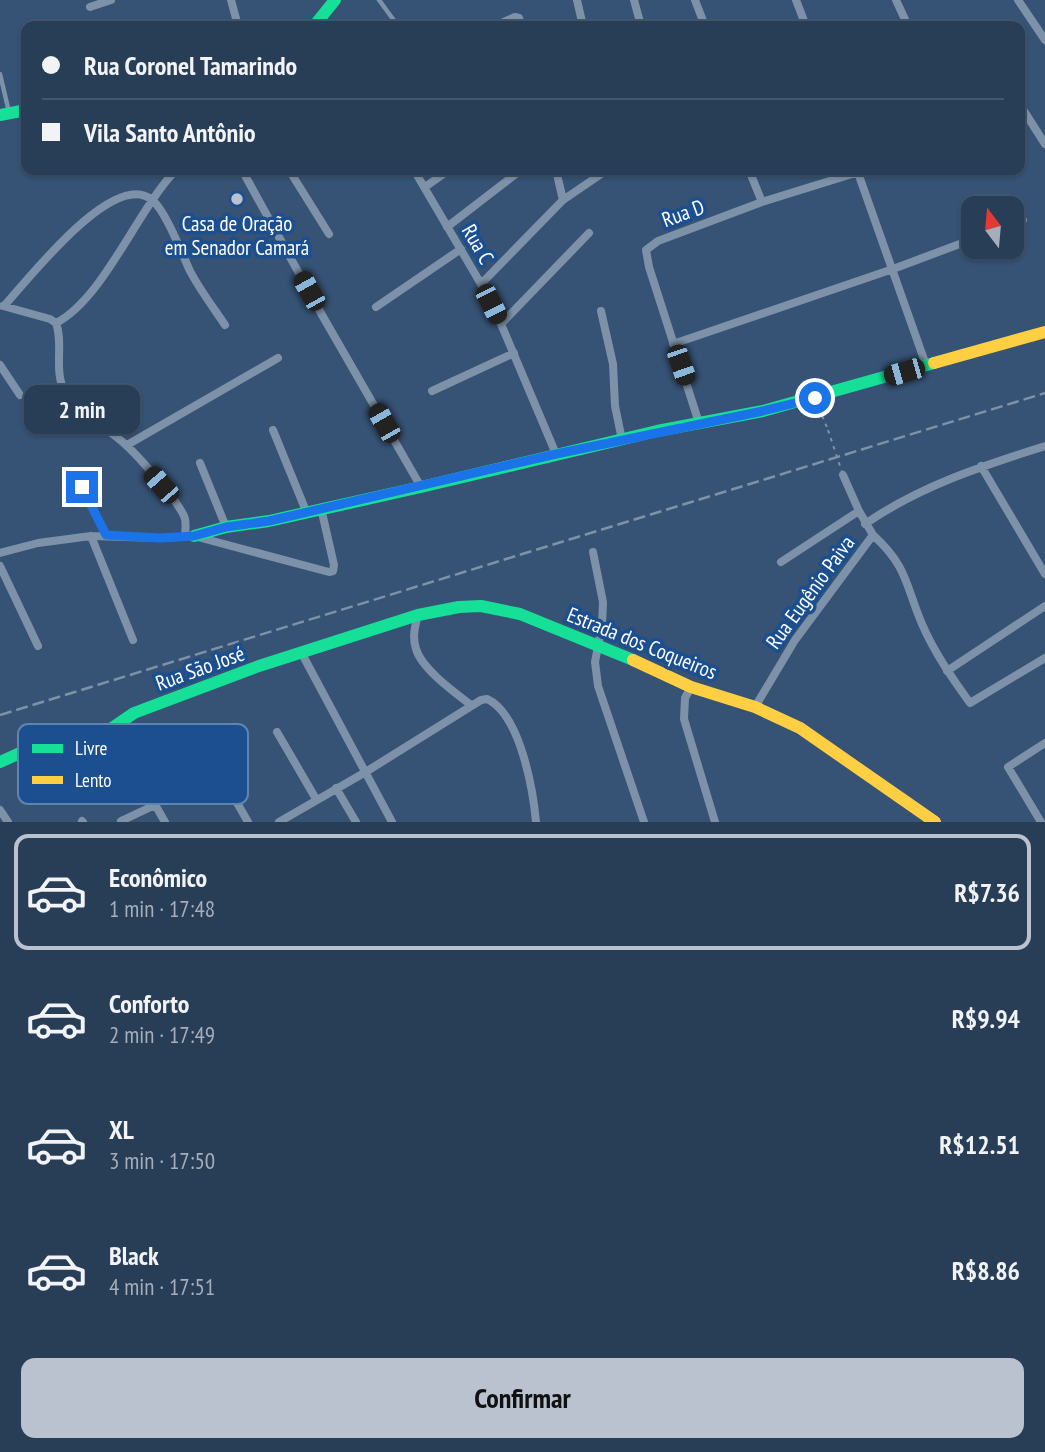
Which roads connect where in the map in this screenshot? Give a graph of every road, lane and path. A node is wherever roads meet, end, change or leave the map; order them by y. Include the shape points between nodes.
1 (111, 0) edge
2 (230, 0) edge
3 (335, 0) edge
4 (379, 0) edge
5 (577, 0) edge
6 (634, 0) edge
7 (695, 0) edge
8 (796, 0) edge
9 (895, 0) edge
10 (1018, 0) edge
11 (89, 6) dead end
12 (236, 21) edge
13 (322, 21) edge
14 (394, 21) edge
15 (582, 21) edge
16 (640, 21) edge
17 (703, 21) edge
18 (804, 21) edge
19 (906, 21) edge
20 (1045, 40) edge
21 (0, 74) edge
22 (1025, 113) edge
23 (5, 114) edge
24 (1045, 144) edge
25 (171, 175) edge
26 (245, 175) edge
27 (292, 175) edge
28 (417, 175) edge
29 (442, 175) edge
30 (515, 175) edge
31 (557, 175) edge
32 (600, 175) edge
33 (751, 175) edge
34 (847, 175) edge
35 (861, 175) edge
36 (425, 187) junction
37 (152, 199) junction
38 (563, 200) junction
39 (762, 202) junction
40 (447, 227) junction
41 (589, 233) dead end
42 (329, 234) dead end
43 (961, 244) edge
44 (461, 249) junction
45 (893, 269) junction
46 (481, 284) junction
47 (2, 306) edge
48 (376, 307) dead end
49 (601, 311) dead end
50 (57, 323) junction
51 (501, 324) junction
52 (225, 325) dead end
53 (1045, 332) edge
54 (673, 344) junction
55 (514, 353) junction
56 (278, 358) dead end
57 (0, 365) edge
58 (926, 365) junction
59 (432, 391) dead end
60 (20, 396) dead end
61 (815, 398) junction
62 (699, 422) junction
63 (272, 430) dead end
64 (622, 440) junction
65 (127, 445) junction
66 (1045, 446) edge
67 (556, 454) junction
68 (200, 463) dead end
69 (981, 466) junction
70 (843, 475) joint
71 (82, 487) dead end
72 (421, 487) junction
73 (321, 508) junction
74 (306, 511) junction
75 (859, 511) junction
76 (865, 524) junction
77 (226, 527) junction
78 (106, 535) junction
79 (91, 536) junction
80 (189, 536) junction
81 (873, 536) junction
82 (593, 552) dead end
83 (0, 553) edge
84 (781, 562) dead end
85 (0, 566) edge
86 (1045, 574) edge
87 (1045, 606) edge
88 (418, 615) junction
89 (132, 640) dead end
90 (599, 645) junction
91 (38, 646) dead end
92 (301, 652) junction
93 (1045, 658) edge
94 (947, 671) junction
95 (691, 687) junction
96 (471, 705) junction
97 (755, 707) junction
98 (117, 724) edge
99 (277, 732) dead end
100 (1045, 743) edge
101 (18, 754) edge
102 (0, 762) edge
103 (364, 773) junction
104 (336, 788) junction
105 (316, 799) junction
106 (152, 804) edge
107 (155, 804) edge
108 (238, 804) edge
109 (0, 810) edge
110 (121, 821) edge
111 (8, 822) edge
112 (165, 822) edge
113 (248, 822) edge
114 (279, 822) edge
115 (356, 822) edge
116 (392, 822) edge
117 (537, 822) edge
118 (644, 822) edge
119 (715, 822) edge
120 (935, 822) edge
121 (1041, 822) edge

1 - 11 street
2 - 12 street
3 - 13 street
4 - 14 lane
5 - 15 street
6 - 16 street
7 - 17 street
8 - 18 street
9 - 19 street
10 - 20 street
21 - 23 lane
22 - 24 street
25 - 37 street
26 - 72 street
27 - 42 street
28 - 36 street, Rua C
29 - 36 street
30 - 40 street
31 - 38 street
32 - 38 street
33 - 39 street
34 - 39 street, Rua D
35 - 45 street
36 - 40 street, Rua C
37 - 47 street via 129,194 108,202
37 - 50 street via 93,288
37 - 52 street
38 - 46 street
39 - 54 street, Rua D via 658,241 646,250
40 - 44 street, Rua C
41 - 51 street
43 - 45 street
44 - 46 street, Rua C
44 - 48 street
45 - 54 street
45 - 58 street
46 - 51 street, Rua C
47 - 50 street
49 - 64 street
50 - 65 street via 65,391 75,405
51 - 55 street, Rua C
53 - 58 street
54 - 62 street, Rua D
55 - 59 street
55 - 67 street, Rua C
56 - 65 street
57 - 60 street
58 - 61 street
61 - 62 street
61 - 70 path, bridge
62 - 64 street
63 - 74 street
64 - 67 street
65 - 80 street via 185,517
66 - 69 street, Rua Eugênio Paiva
67 - 72 street
68 - 77 street
69 - 76 street, Rua Eugênio Paiva via 909,497
69 - 86 street
70 - 75 street
71 - 78 street
72 - 73 street
73 - 74 street
73 - 80 street via 333,571
74 - 77 street
75 - 76 street
75 - 84 street
76 - 81 street, Rua Eugênio Paiva
77 - 80 street
78 - 79 street
78 - 80 street
79 - 83 street
79 - 89 street
81 - 94 street via 905,575 922,624
81 - 97 street, Rua Eugênio Paiva via 795,640
82 - 90 street via 603,601
85 - 91 street
87 - 94 street
88 - 90 street, Estrada dos Coqueiros via 459,607 500,609
88 - 92 street, Rua São José
88 - 96 street via 414,633 419,656
90 - 95 street, Estrada dos Coqueiros
90 - 118 street via 595,662 598,686
92 - 98 street, Rua São José via 146,708
92 - 103 street
93 - 94 street via 970,703
95 - 97 street, Estrada dos Coqueiros
95 - 119 street via 685,698 684,719
96 - 103 street
96 - 117 street via 487,699 508,721 529,775
97 - 120 street, Estrada dos Coqueiros via 800,728
99 - 105 street
100 - 121 street via 1008,768
101 - 102 street, Rua São José
103 - 104 street
103 - 116 street
104 - 105 street
104 - 115 street
105 - 114 street
106 - 110 street
107 - 112 street
108 - 113 street
109 - 111 street

